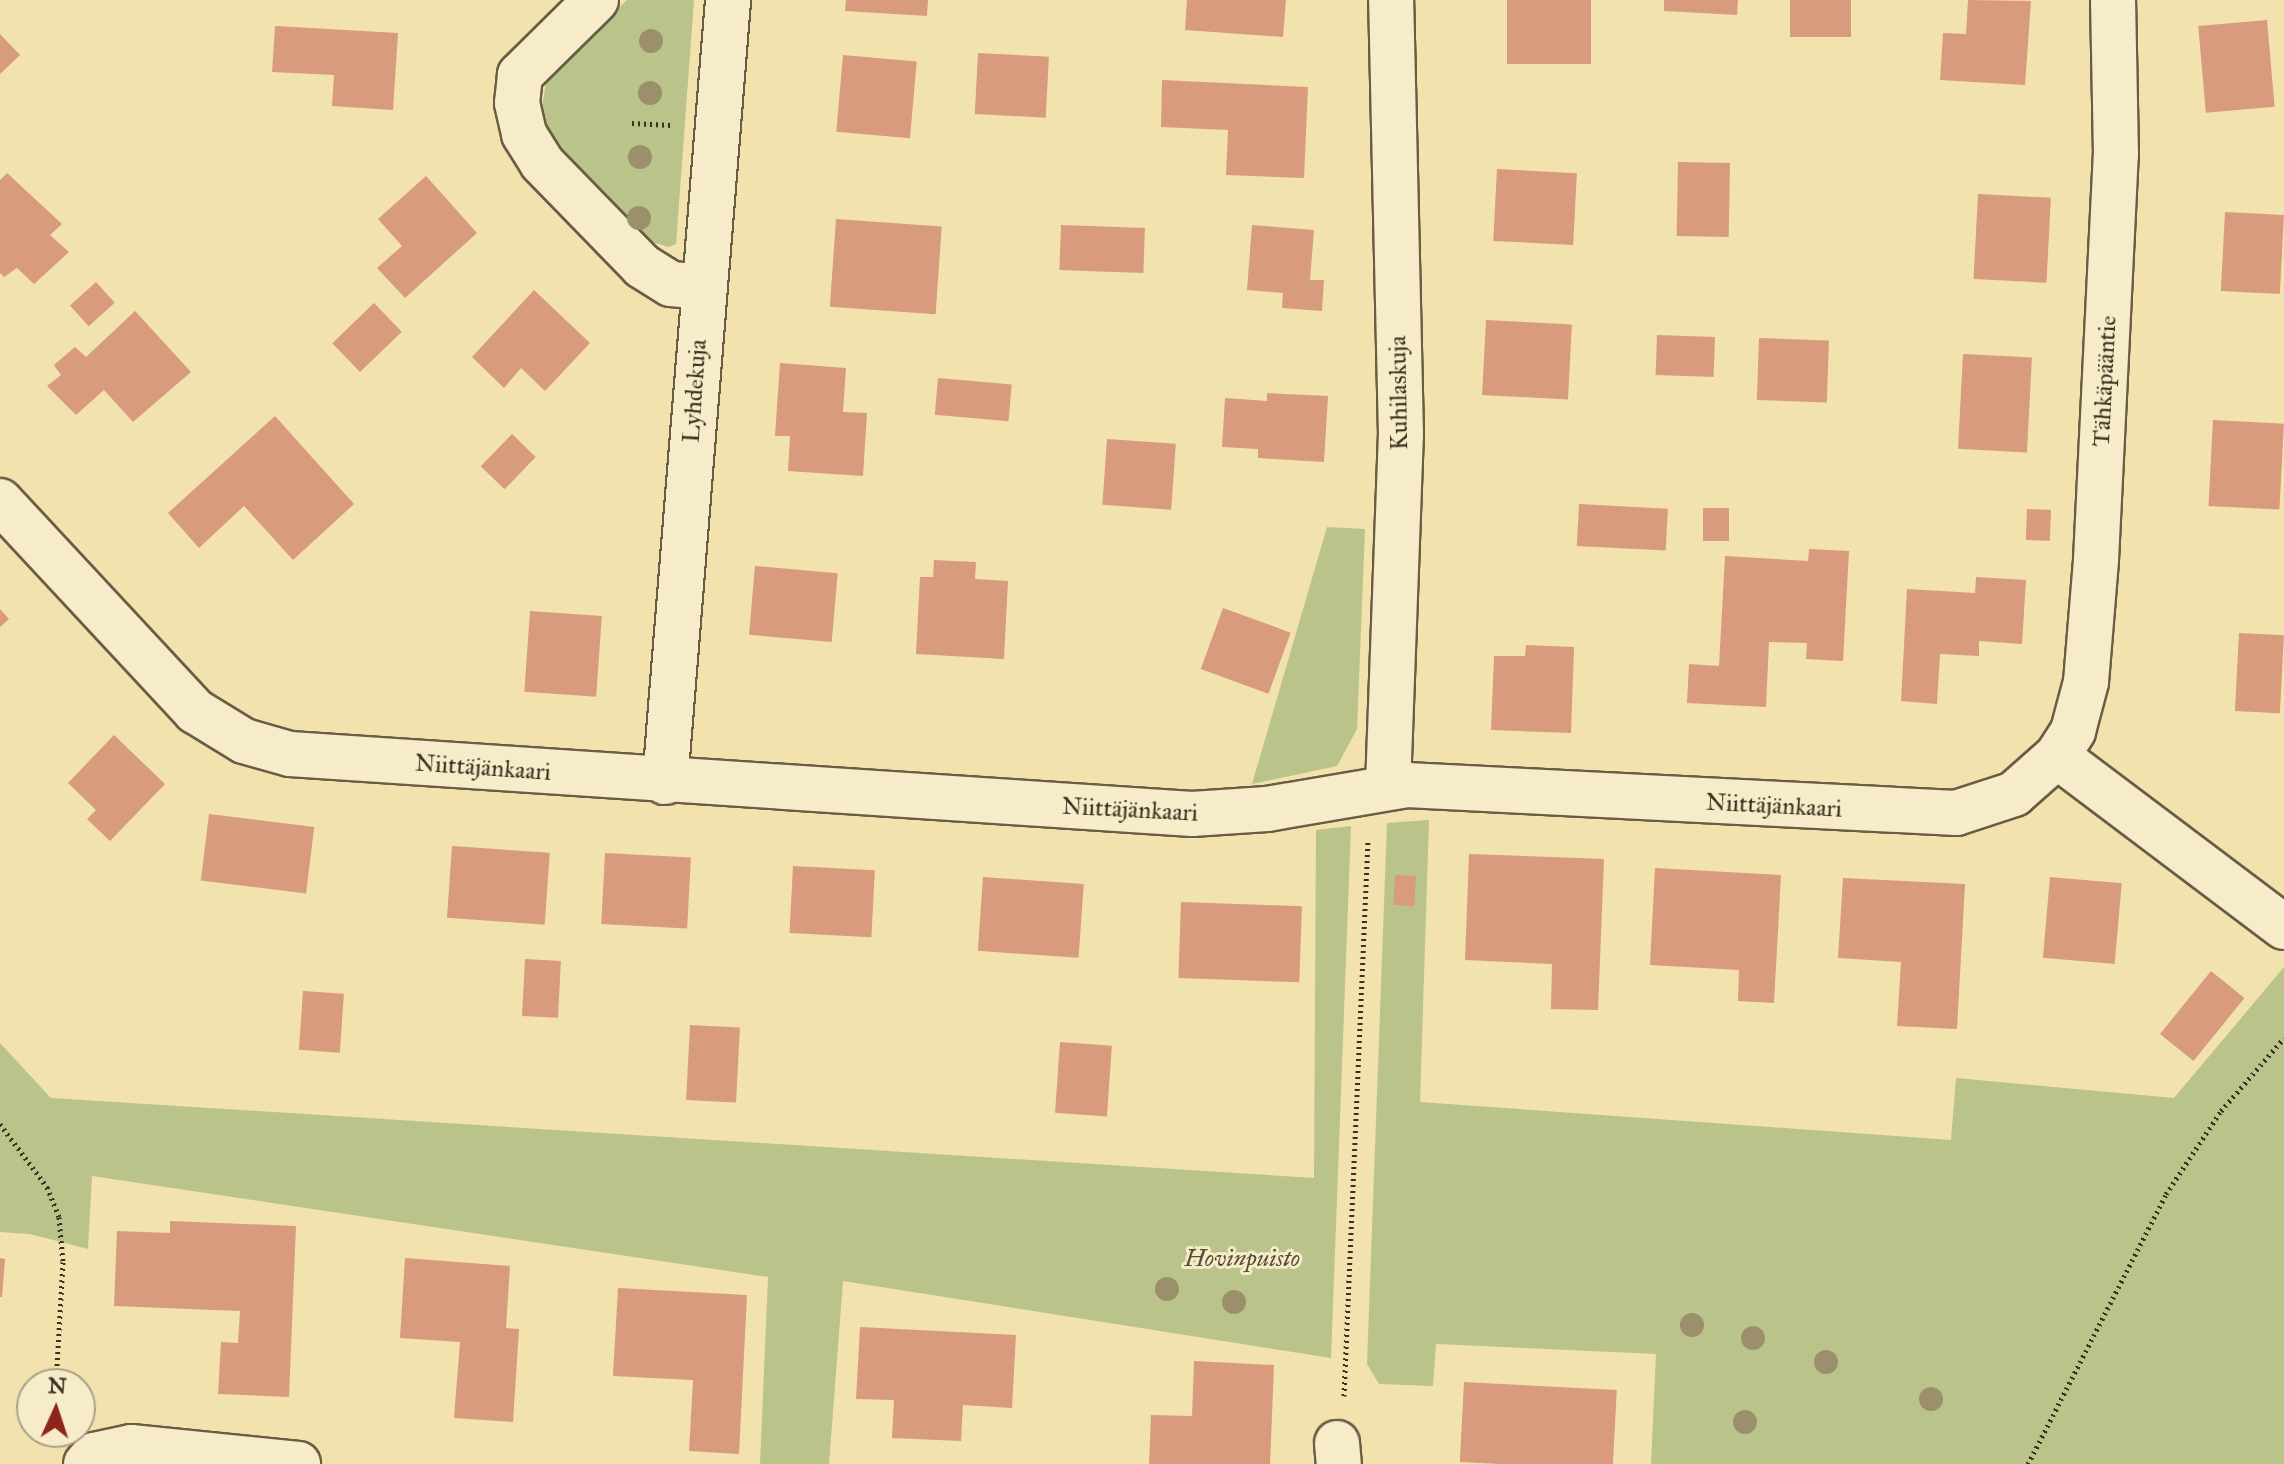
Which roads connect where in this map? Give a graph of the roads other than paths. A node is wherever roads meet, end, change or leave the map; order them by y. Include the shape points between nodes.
1 (596, 0) edge
2 (728, 0) edge
3 (1391, 0) edge
4 (2113, 0) edge
5 (703, 287) junction
6 (0, 501) edge
7 (2057, 756) junction
8 (665, 782) junction
9 (1378, 788) junction
10 (2284, 927) edge
11 (86, 1464) edge
12 (298, 1464) edge

1 - 5 street via 520,75 517,103 524,134 542,163 642,266 671,284
2 - 5 street, Lyhdekuja
3 - 9 street, Kuhilaskuja via 1401,435
4 - 7 street, Tähkäpääntie via 2116,155 2095,574 2086,682 2077,721
5 - 8 street, Lyhdekuja
6 - 8 street, Niittäjänkaari via 173,689 244,741 290,754
7 - 9 street, Niittäjänkaari via 2028,785 1998,802 1928,815
7 - 10 street
8 - 9 street, Niittäjänkaari via 1192,814 1267,809
11 - 12 street via 94,1455 131,1447

